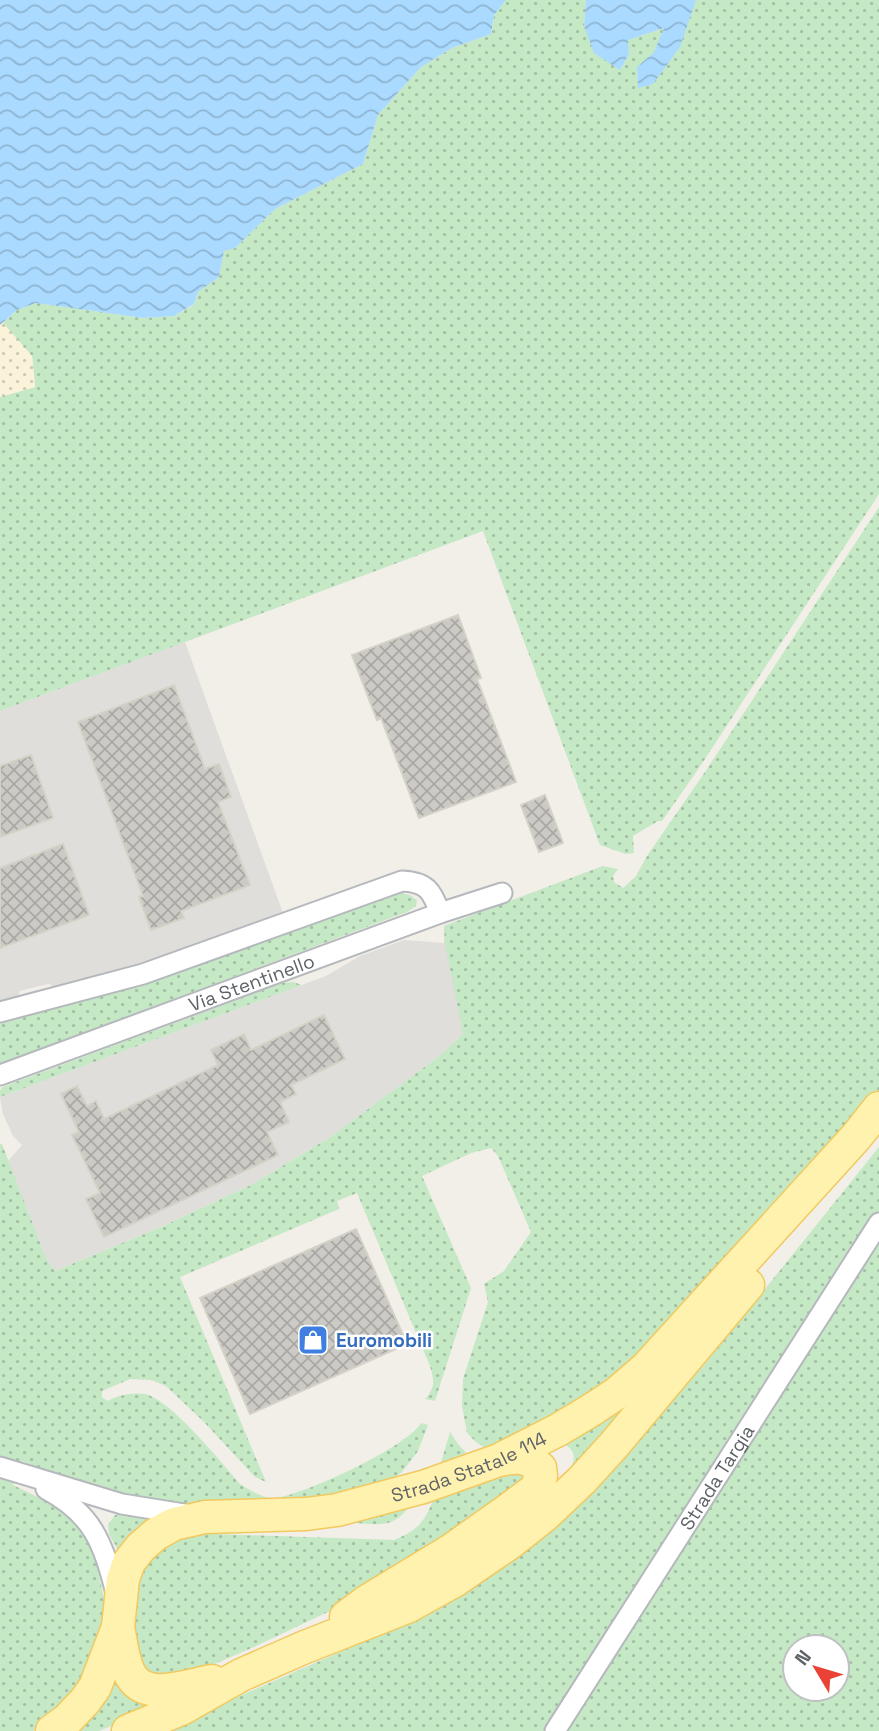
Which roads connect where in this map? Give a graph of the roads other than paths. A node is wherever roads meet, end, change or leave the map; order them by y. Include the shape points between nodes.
1 (502, 893) dead end
2 (440, 913) junction
3 (0, 1012) edge
4 (0, 1075) edge
5 (879, 1108) edge
6 (879, 1126) edge
7 (879, 1223) edge
8 (499, 1460) junction
9 (9, 1470) edge
10 (205, 1517) junction
11 (118, 1616) junction
12 (305, 1647) junction
13 (241, 1675) junction
14 (52, 1731) edge
15 (128, 1731) edge
16 (555, 1731) edge

1 - 2 street, Via Stentinello
2 - 3 street via 433,894 418,881 402,881 143,974
2 - 4 street, Via Stentinello
5 - 8 main road, Strada Statale 114 via 646,1368 593,1409
6 - 12 main road via 613,1446 544,1516 454,1581 409,1606
7 - 16 street, Strada Targia
8 - 10 main road, Strada Statale 114 via 337,1510
8 - 12 main road via 531,1460 540,1468 536,1489
9 - 10 street via 122,1504
9 - 11 street via 65,1499 83,1516 109,1566
10 - 11 main road, Strada Statale 114 via 174,1524 141,1547 123,1579
11 - 13 main road via 129,1673 147,1688 161,1692
11 - 14 main road, Strada Statale 114 via 95,1687
12 - 13 main road
13 - 15 main road via 181,1709

